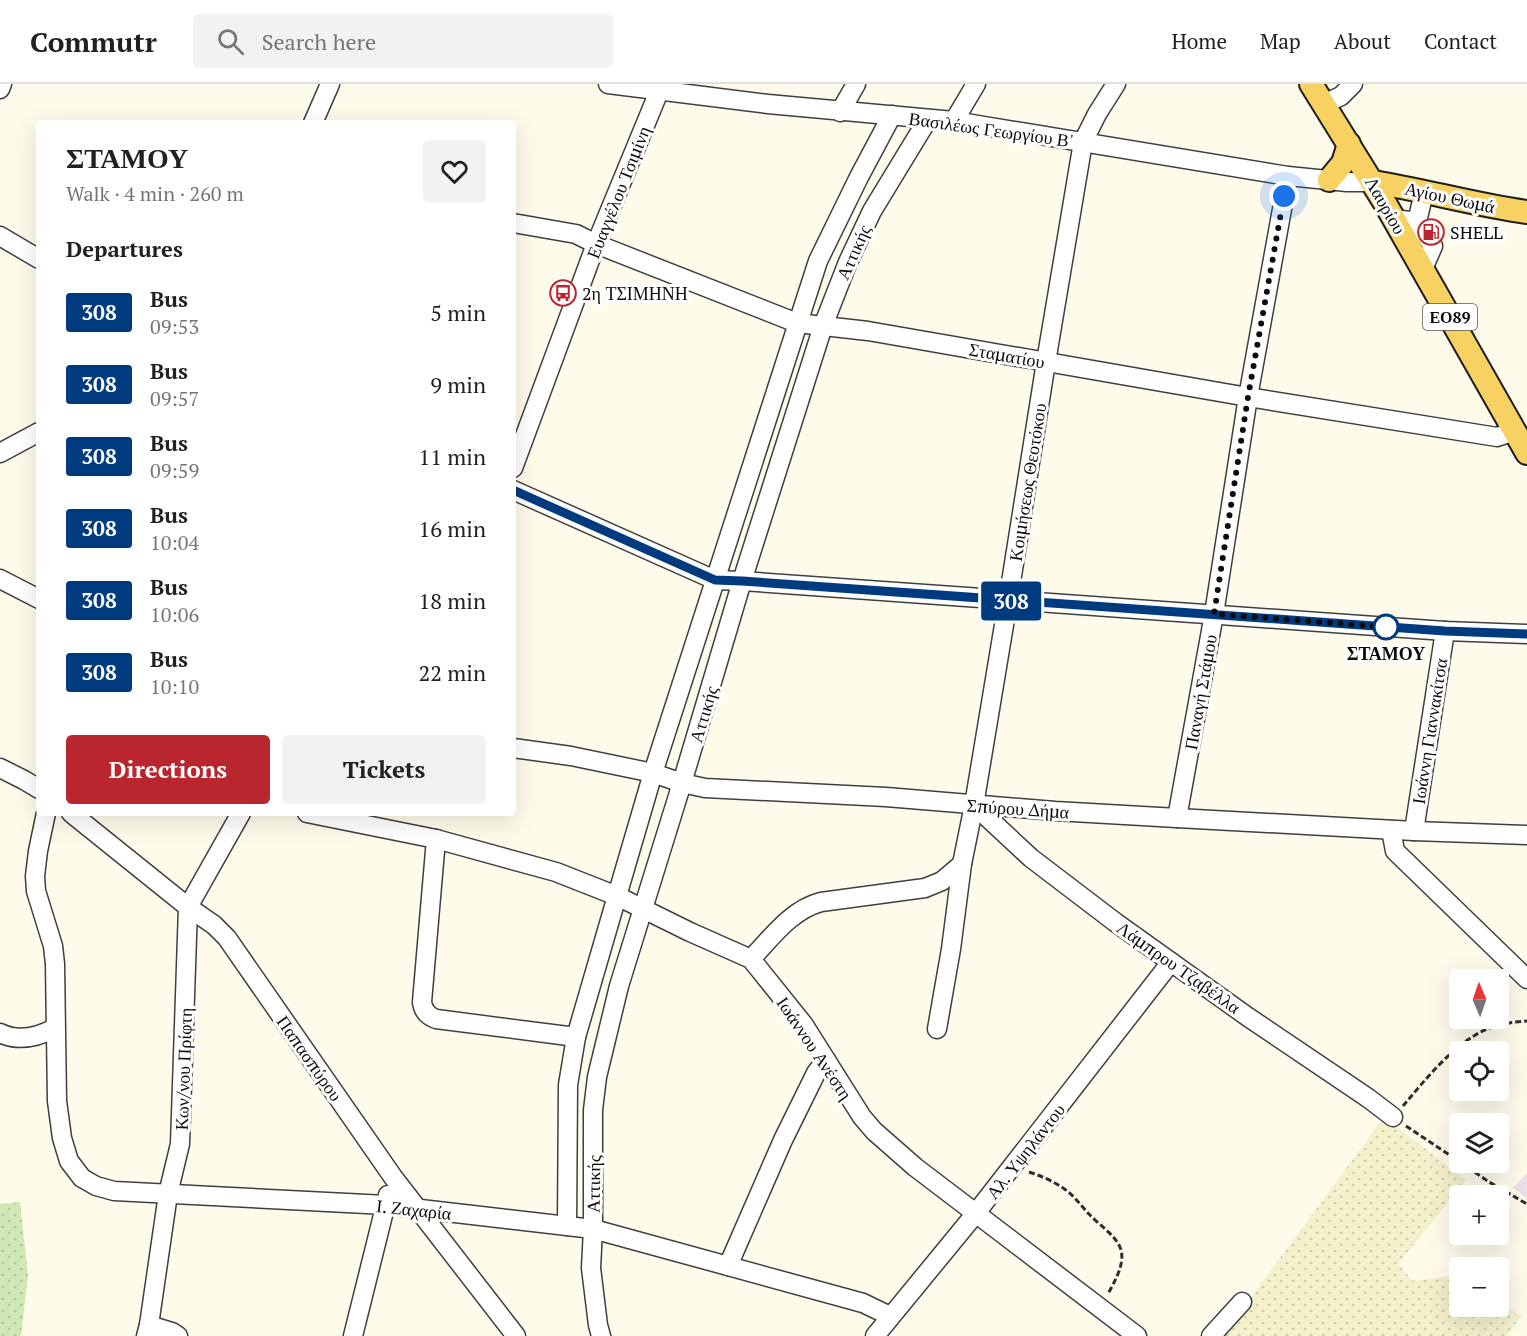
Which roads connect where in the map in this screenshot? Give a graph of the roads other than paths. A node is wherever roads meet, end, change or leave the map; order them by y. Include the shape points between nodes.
1 (2, 84) edge
2 (330, 84) edge
3 (608, 84) edge
4 (856, 84) edge
5 (976, 84) edge
6 (1116, 84) edge
7 (1311, 84) edge
8 (1353, 84) edge
9 (661, 87) edge
10 (0, 89) edge
11 (1323, 104) junction
12 (840, 112) junction
13 (892, 115) junction
14 (928, 119) junction
15 (314, 120) edge
16 (954, 122) junction
17 (1083, 142) junction
18 (1349, 144) junction
19 (1288, 176) junction
20 (1329, 180) junction
21 (1372, 182) junction
22 (1424, 192) junction
23 (1527, 212) edge
24 (1394, 219) junction
25 (1417, 222) junction
26 (516, 224) edge
27 (0, 236) edge
28 (596, 244) junction
29 (36, 257) edge
30 (1423, 269) junction
31 (797, 323) junction
32 (823, 326) junction
33 (1046, 362) junction
34 (1248, 397) junction
35 (1515, 431) junction
36 (36, 434) edge
37 (0, 453) edge
38 (1527, 453) edge
39 (516, 460) edge
40 (516, 491) edge
41 (0, 579) edge
42 (715, 580) junction
43 (742, 581) junction
44 (36, 597) edge
45 (1008, 601) junction
46 (1214, 614) junction
47 (1445, 631) junction
48 (1527, 634) edge
49 (516, 748) edge
50 (0, 768) edge
51 (653, 773) junction
52 (682, 783) junction
53 (36, 787) edge
54 (974, 805) junction
55 (45, 816) edge
56 (75, 816) edge
57 (239, 816) edge
58 (322, 816) edge
59 (1177, 818) junction
60 (1391, 830) junction
61 (1414, 831) junction
62 (1527, 835) edge
63 (436, 839) junction
64 (962, 864) junction
65 (617, 896) junction
66 (188, 907) junction
67 (642, 909) junction
68 (752, 959) junction
69 (1172, 962) junction
70 (1527, 979) edge
71 (55, 1028) junction
72 (937, 1029) dead end
73 (0, 1033) edge
74 (576, 1037) junction
75 (826, 1060) junction
76 (1393, 1117) road end
77 (393, 1178) junction
78 (168, 1194) junction
79 (386, 1204) junction
80 (416, 1208) junction
81 (976, 1213) junction
82 (567, 1226) junction
83 (593, 1229) junction
84 (728, 1266) junction
85 (1242, 1302) dead end
86 (890, 1316) junction
87 (147, 1331) edge
88 (178, 1336) edge
89 (353, 1336) edge
90 (516, 1336) edge
91 (601, 1336) edge
92 (875, 1336) edge
93 (1137, 1336) edge
94 (1211, 1336) edge

1 - 10 street
2 - 15 street
3 - 9 street, Βασιλέως Γεωργίου Β'
4 - 12 street
5 - 16 street
6 - 17 street, Κοιμήσεως Θεοτόκου
7 - 11 main road, Λαυρίου / ΕΟ89
8 - 11 street via 1341,96
9 - 12 street, Βασιλέως Γεωργίου Β'
9 - 28 street, Ευαγγέλου Τσιμίνη
11 - 18 main road, Λαυρίου / ΕΟ89
12 - 13 street, Βασιλέως Γεωργίου Β'
13 - 14 street, Βασιλέως Γεωργίου Β'
13 - 31 street, Αττικής via 818,261
14 - 16 street, Βασιλέως Γεωργίου Β'
14 - 32 street, Αττικής via 872,211
16 - 17 street, Βασιλέως Γεωργίου Β'
17 - 19 street, Βασιλέως Γεωργίου Β'
17 - 33 street, Κοιμήσεως Θεοτόκου
18 - 20 main road via 1343,163
18 - 21 main road, Λαυρίου / ΕΟ89
19 - 20 street, Βασιλέως Γεωργίου Β'
19 - 34 street, Παναγή Στάμου
20 - 21 street, Βασιλέως Γεωργίου Β'
21 - 22 main road, Αγίου Θωμά
21 - 24 main road, Λαυρίου / ΕΟ89
22 - 23 main road, Αγίου Θωμά
22 - 25 street
24 - 25 street
24 - 30 main road, Λαυρίου / ΕΟ89
25 - 30 street via 1433,246
26 - 28 street, Σταματίου via 576,234
27 - 29 street
28 - 31 street, Σταματίου
28 - 39 street, Ευαγγέλου Τσιμίνη
30 - 35 main road, Λαυρίου / ΕΟ89
31 - 32 street, Σταματίου
31 - 42 street, Αττικής
32 - 33 street, Σταματίου
32 - 43 street, Αττικής
33 - 34 street, Σταματίου
33 - 45 street, Κοιμήσεως Θεοτόκου
34 - 35 street, Σταματίου via 1497,437
34 - 46 street, Παναγή Στάμου
35 - 38 main road, Λαυρίου / ΕΟ89
36 - 37 street
40 - 42 street
41 - 44 street
42 - 43 street
42 - 51 street, Αττικής
43 - 45 street
43 - 52 street, Αττικής
45 - 46 street
45 - 54 street, Κοιμήσεως Θεοτόκου
46 - 47 street
46 - 59 street, Παναγή Στάμου
47 - 48 street
47 - 61 street, Ιωάννη Γιαννακίτσα
49 - 51 street, Σπύρου Δήμα
50 - 53 street
51 - 52 street, Σπύρου Δήμα
51 - 65 street, Αττικής
52 - 54 street, Σπύρου Δήμα via 705,788
52 - 67 street, Αττικής
54 - 59 street, Σπύρου Δήμα
54 - 64 street, Κοιμήσεως Θεοτόκου
54 - 69 street, Λάμπρου Τζαβέλλα via 1031,858
55 - 71 street, Ι. Ζαχαρία via 35,876 55,964
56 - 66 street, Παπασπύρου
57 - 66 street, Κων/νου Πρίφτη
58 - 63 street, Ιωάννου Ανέστη
59 - 60 street, Σπύρου Δήμα
60 - 61 street, Σπύρου Δήμα
60 - 70 street via 1395,851
61 - 62 street, Σπύρου Δήμα
63 - 65 street, Ιωάννου Ανέστη via 556,872
63 - 74 street via 422,1002 425,1011 436,1018
64 - 68 street via 942,881 926,888 809,905 795,914
64 - 72 street, Κοιμήσεως Θεοτόκου
65 - 67 street, Ιωάννου Ανέστη
65 - 74 street, Αττικής
66 - 77 street, Παπασπύρου via 227,938
66 - 78 street, Κων/νου Πρίφτη via 180,1144
67 - 68 street, Ιωάννου Ανέστη
67 - 83 street, Αττικής via 597,1077
68 - 75 street, Ιωάννου Ανέστη
69 - 76 street, Λάμπρου Τζαβέλλα
69 - 81 street, Αλ. Υψηλάντου
71 - 73 street via 36,1037 8,1037
71 - 78 street, Ι. Ζαχαρία via 57,1101 69,1161 82,1178 96,1186
74 - 82 street, Αττικής via 568,1085
75 - 81 street, Ιωάννου Ανέστη via 874,1131
75 - 84 street via 783,1140
77 - 79 street
77 - 80 street, Παπασπύρου
78 - 79 street, Ι. Ζαχαρία
78 - 87 street, Κων/νου Πρίφτη
79 - 80 street, Ι. Ζαχαρία
79 - 89 street
80 - 82 street, Ι. Ζαχαρία
80 - 90 street, Παπασπύρου
81 - 86 street, Αλ. Υψηλάντου
81 - 93 street, Ιωάννου Ανέστη
82 - 83 street, Ι. Ζαχαρία
83 - 84 street, Ι. Ζαχαρία
83 - 91 street, Αττικής via 591,1268
84 - 86 street, Ι. Ζαχαρία via 863,1303
85 - 94 street
86 - 92 street, Αλ. Υψηλάντου
87 - 88 street

